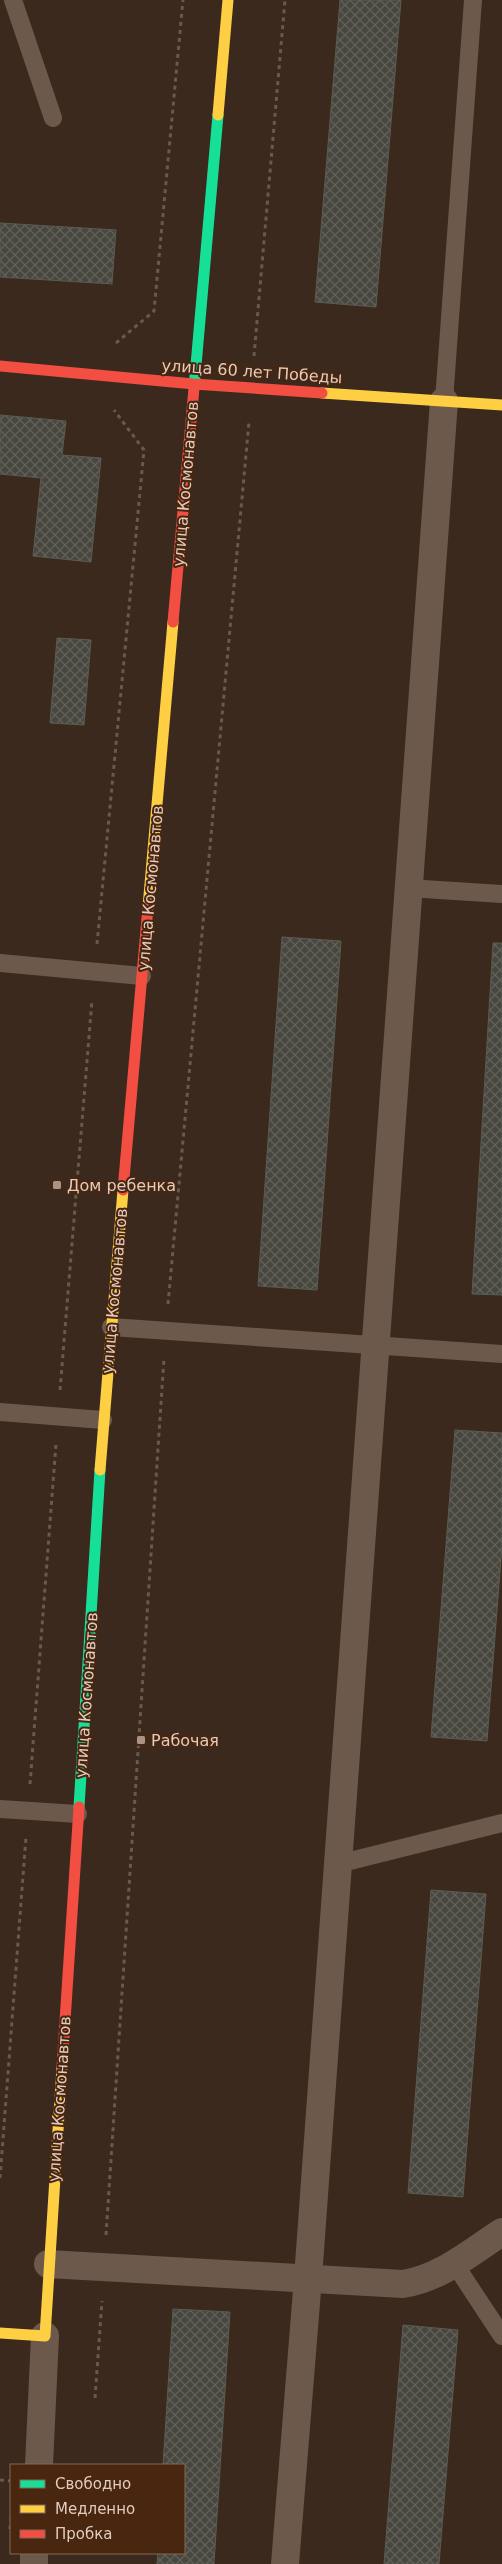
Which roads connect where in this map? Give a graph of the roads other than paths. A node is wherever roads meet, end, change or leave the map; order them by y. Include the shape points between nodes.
1 (13, 0) edge
2 (228, 0) edge
3 (473, 0) edge
4 (53, 118) dead end
5 (0, 366) edge
6 (194, 384) junction
7 (444, 401) junction
8 (502, 405) edge
9 (408, 888) junction
10 (502, 894) edge
11 (0, 963) edge
12 (142, 976) junction
13 (111, 1327) junction
14 (376, 1345) junction
15 (502, 1354) edge
16 (0, 1412) edge
17 (104, 1420) junction
18 (0, 1809) edge
19 (78, 1814) junction
20 (502, 1823) edge
21 (338, 1864) junction
22 (502, 2232) edge
23 (454, 2263) junction
24 (48, 2264) junction
25 (308, 2278) junction
26 (0, 2333) edge
27 (45, 2336) junction
28 (502, 2336) edge
29 (39, 2464) edge
30 (285, 2564) edge

1 - 4 lane
2 - 6 main road, улица Космонавтов
3 - 7 lane
5 - 6 main road, улица 60 лет Победы
6 - 7 main road, улица 60 лет Победы
6 - 12 main road, улица Космонавтов
7 - 8 main road, улица 60 лет Победы
7 - 9 street
9 - 10 lane
9 - 14 street
11 - 12 lane
12 - 13 main road, улица Космонавтов
13 - 14 lane
13 - 17 main road, улица Космонавтов
14 - 15 lane
14 - 21 street
16 - 17 lane
17 - 19 main road, улица Космонавтов
18 - 19 lane
19 - 24 main road, улица Космонавтов
20 - 21 lane
21 - 25 street
22 - 23 street
23 - 25 street via 422,2281 403,2284
23 - 28 lane
24 - 25 street
24 - 27 main road, улица Космонавтов
25 - 30 street
26 - 27 main road
27 - 29 street, улица Космонавтов

